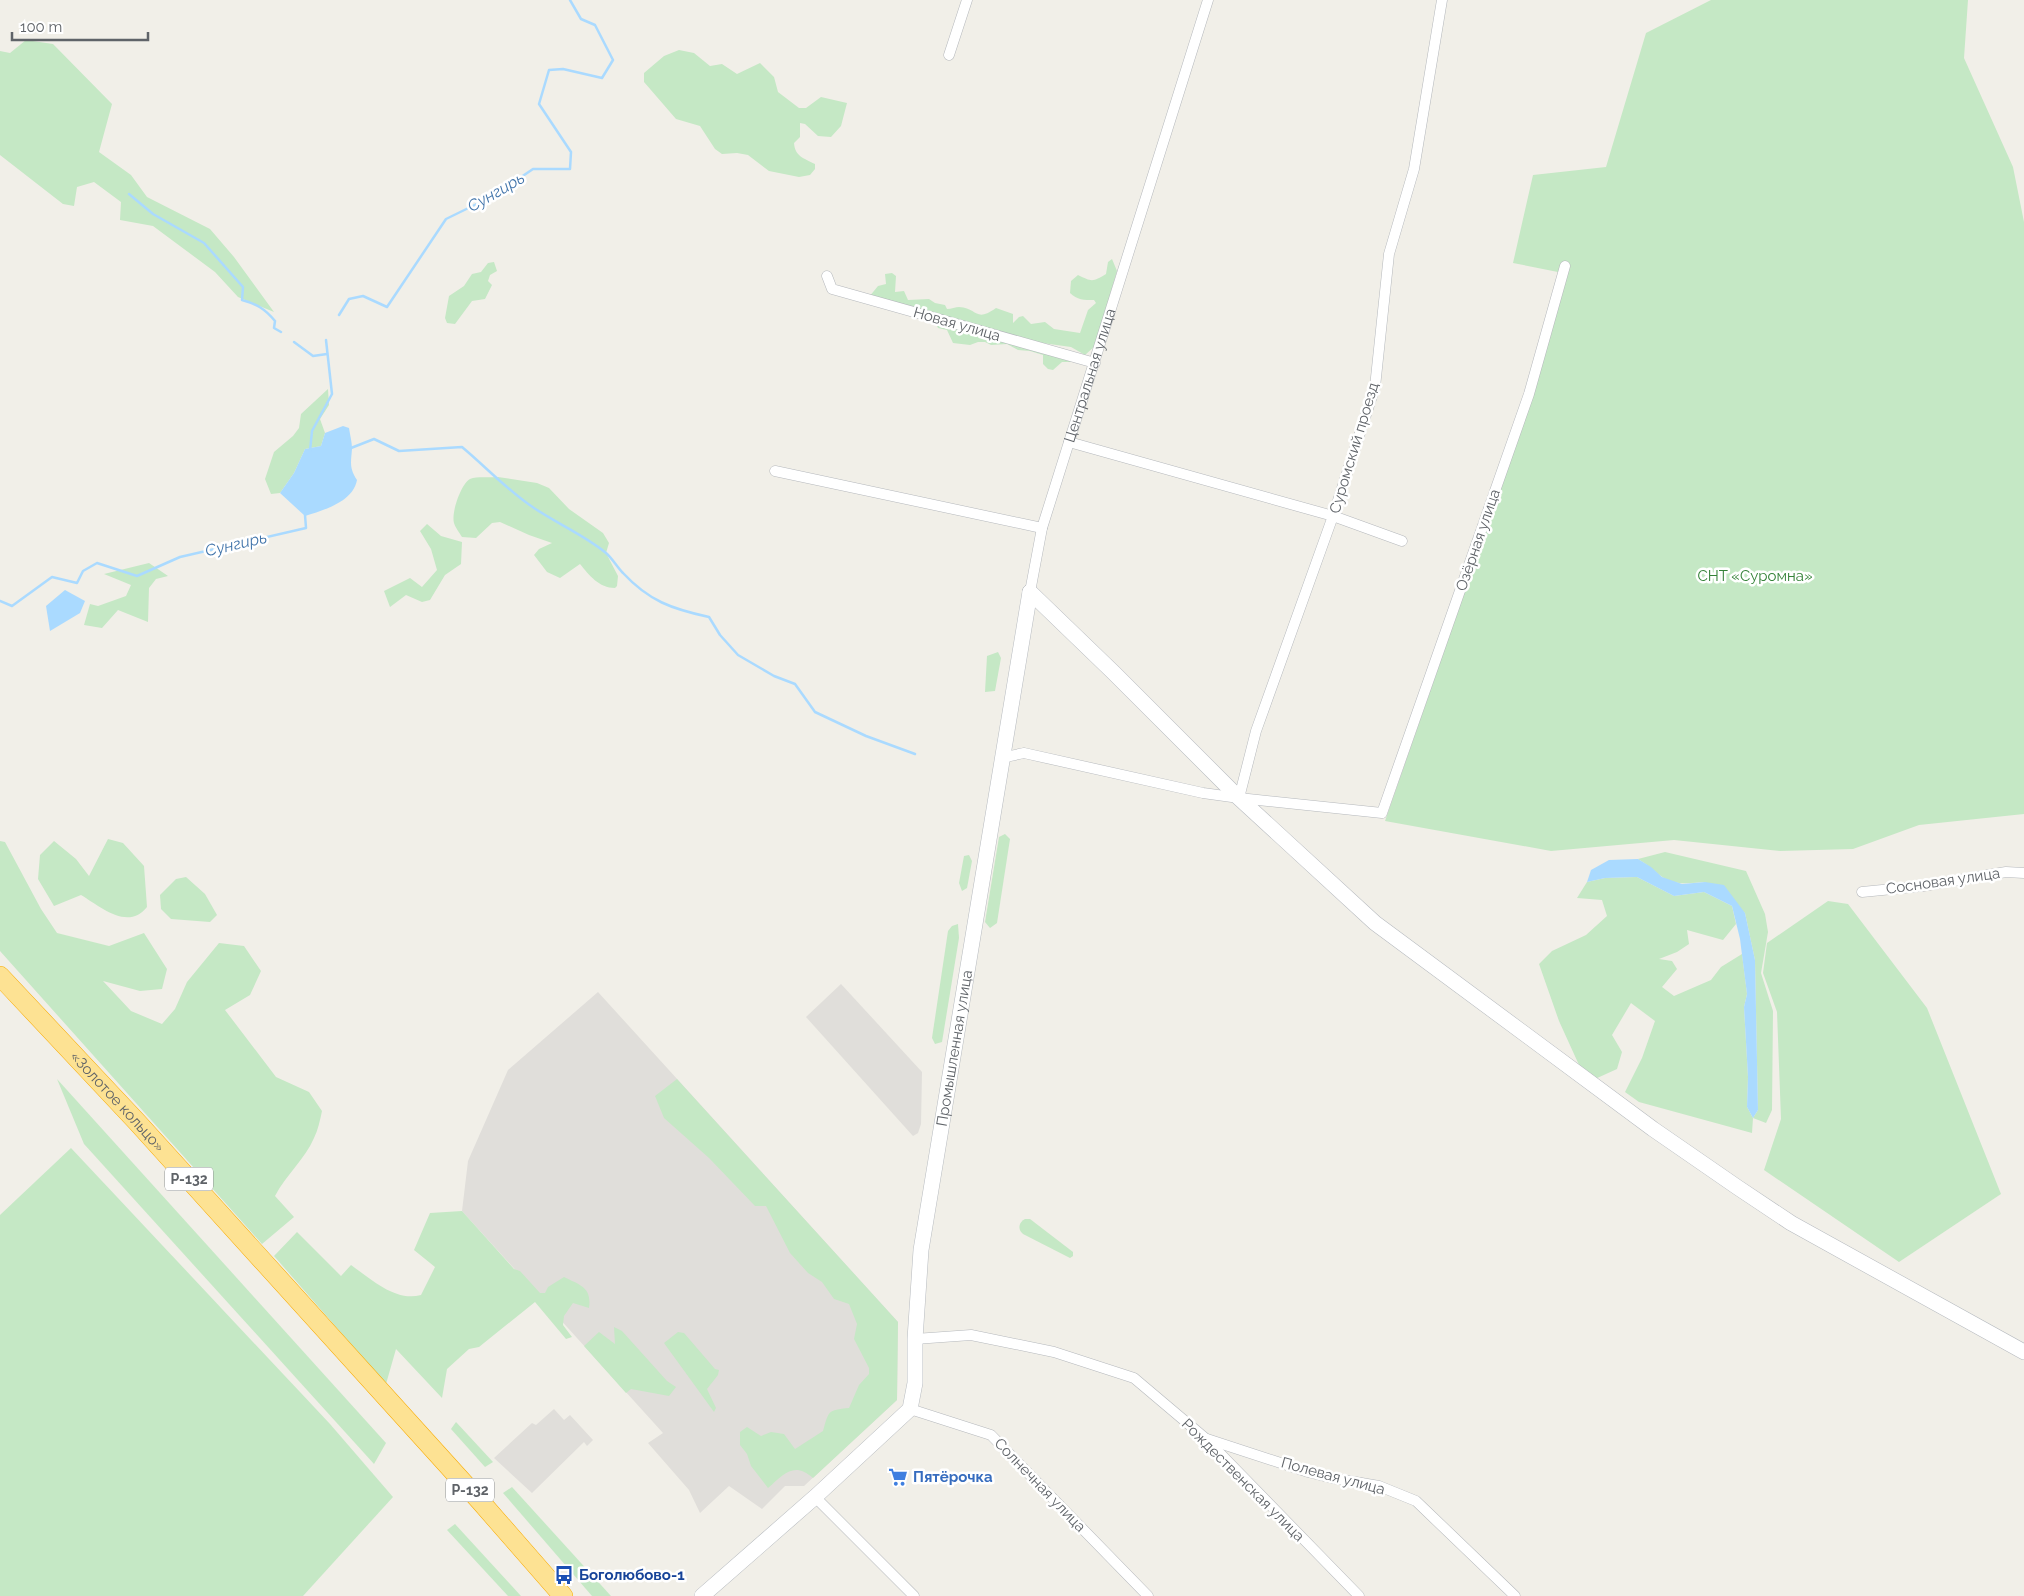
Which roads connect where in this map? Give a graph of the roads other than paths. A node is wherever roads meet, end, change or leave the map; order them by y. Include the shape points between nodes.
1 (968, 0) edge
2 (1208, 0) edge
3 (1442, 0) edge
4 (949, 55) dead end
5 (1565, 266) dead end
6 (827, 276) dead end
7 (1095, 363) junction
8 (1069, 442) junction
9 (775, 471) dead end
10 (1333, 516) junction
11 (1042, 528) junction
12 (1402, 541) dead end
13 (1030, 592) junction
14 (1001, 758) junction
15 (1239, 798) junction
16 (2024, 873) edge
17 (1862, 892) dead end
18 (0, 976) edge
19 (0, 993) edge
20 (915, 1340) junction
21 (2024, 1352) edge
22 (370, 1388) junction
23 (910, 1409) junction
24 (1205, 1438) junction
25 (815, 1497) junction
26 (550, 1596) edge
27 (563, 1596) edge
28 (702, 1596) edge
29 (914, 1596) edge
30 (1148, 1596) edge
31 (1359, 1596) edge
32 (1515, 1596) edge

1 - 4 street
2 - 7 street, Центральная улица
3 - 10 street, Суромский проезд via 1414,169 1389,254 1375,387
5 - 15 street, Озёрная улица via 1529,394 1382,813
6 - 7 street, Новая улица via 832,289
7 - 8 street, Центральная улица
8 - 10 street
8 - 11 street, Центральная улица
9 - 11 street
10 - 12 street
10 - 15 street, Суромский проезд via 1256,730
11 - 13 street, Центральная улица
13 - 14 street, Центральная улица
13 - 15 street
14 - 15 street via 1024,753
14 - 20 street, Промышленная улица via 921,1250
15 - 21 street via 1375,923 1661,1135 1791,1223
16 - 17 street, Сосновая улица via 2006,872
18 - 22 highway, «Золотое кольцо» / Р-132 via 137,1122
19 - 22 highway, «Золотое кольцо» / Р-132
20 - 23 street, Промышленная улица via 915,1383
20 - 24 street, Рождественская улица via 971,1335 1054,1352 1134,1378
22 - 26 highway, Р-132
22 - 27 highway, Р-132
23 - 25 street
23 - 30 street, Солнечная улица via 991,1435
24 - 31 street, Рождественская улица
24 - 32 street, Полевая улица via 1308,1472 1379,1486 1416,1501
25 - 28 street
25 - 29 street

